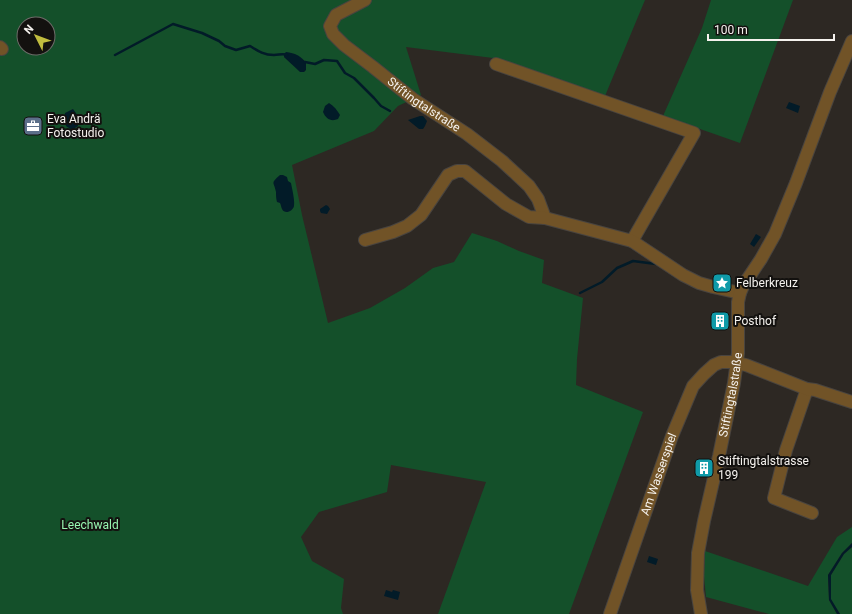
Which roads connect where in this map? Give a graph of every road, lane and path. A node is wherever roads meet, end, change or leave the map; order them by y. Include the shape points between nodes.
1 (365, 0) edge
2 (852, 41) edge
3 (496, 64) dead end
4 (545, 218) junction
5 (365, 240) dead end
6 (632, 241) junction
7 (740, 293) junction
8 (737, 363) junction
9 (807, 389) junction
10 (852, 402) edge
11 (812, 513) dead end
12 (610, 614) edge
13 (701, 614) edge

1 - 4 street, Stiftingtalstraße via 336,14 330,26 333,34 413,99 502,160 529,186 538,199
2 - 7 street, Stiftingtalstraße via 775,234
3 - 6 street via 694,133
4 - 5 street via 529,217 506,204 465,171 457,171 448,175 421,215 407,226
4 - 6 street
6 - 7 street via 693,280 713,288
7 - 8 street, Stiftingtalstraße
8 - 9 street, Am Wasserspiel
8 - 12 street, Am Wasserspiel via 722,362 714,365 693,386 672,436
8 - 13 street, Stiftingtalstraße via 698,553 697,590
9 - 10 street, Am Wasserspiel
9 - 11 street via 786,450 774,498

